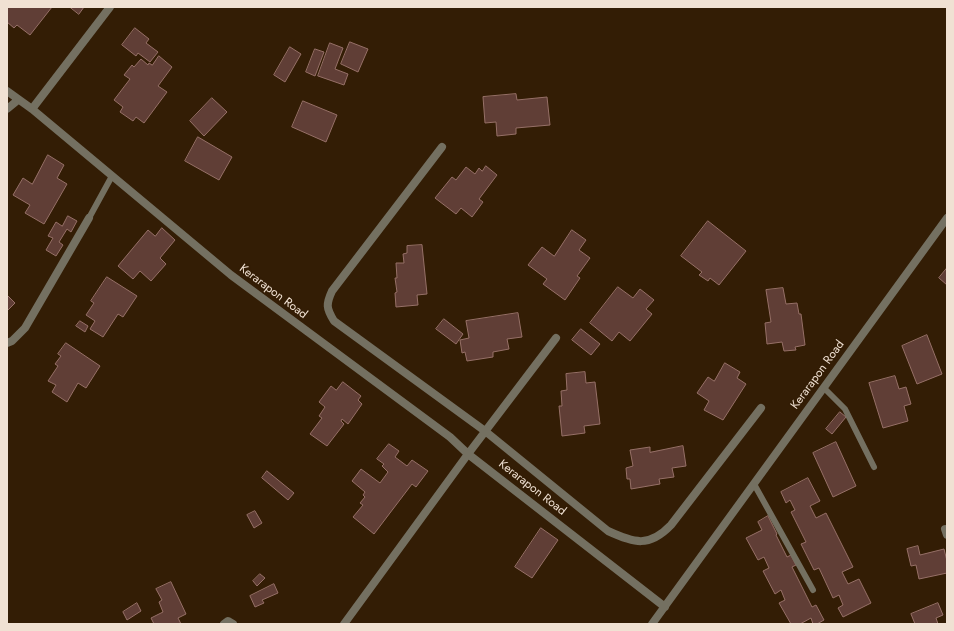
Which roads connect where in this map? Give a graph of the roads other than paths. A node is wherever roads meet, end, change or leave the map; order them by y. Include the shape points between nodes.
1 (110, 7) edge
2 (7, 91) edge
3 (18, 100) junction
4 (7, 108) edge
5 (32, 109) junction
6 (442, 147) dead end
7 (112, 176) junction
8 (89, 218) joint
9 (947, 218) edge
10 (556, 338) dead end
11 (7, 343) edge
12 (824, 388) junction
13 (761, 408) dead end
14 (485, 431) junction
15 (468, 454) junction
16 (874, 468) dead end
17 (754, 484) junction
18 (813, 590) dead end
19 (665, 607) junction
20 (224, 624) edge
21 (233, 624) edge
22 (344, 624) edge
23 (652, 624) edge

1 - 5 street
2 - 3 street, Kerarapon Road
3 - 4 street
3 - 5 street, Kerarapon Road
5 - 7 street, Kerarapon Road
6 - 14 street via 332,291 327,302 328,312 334,321
7 - 8 lane
7 - 15 street, Kerarapon Road via 231,275 450,437
8 - 11 street via 25,328
9 - 12 street, Kerarapon Road
10 - 14 street
12 - 16 lane via 845,409
12 - 17 street, Kerarapon Road
13 - 14 street via 671,525 662,534 641,541 628,540 608,531
14 - 15 street
15 - 19 street, Kerarapon Road
15 - 22 street
17 - 18 lane
17 - 19 street, Kerarapon Road
19 - 23 street
20 - 21 street via 228,621

